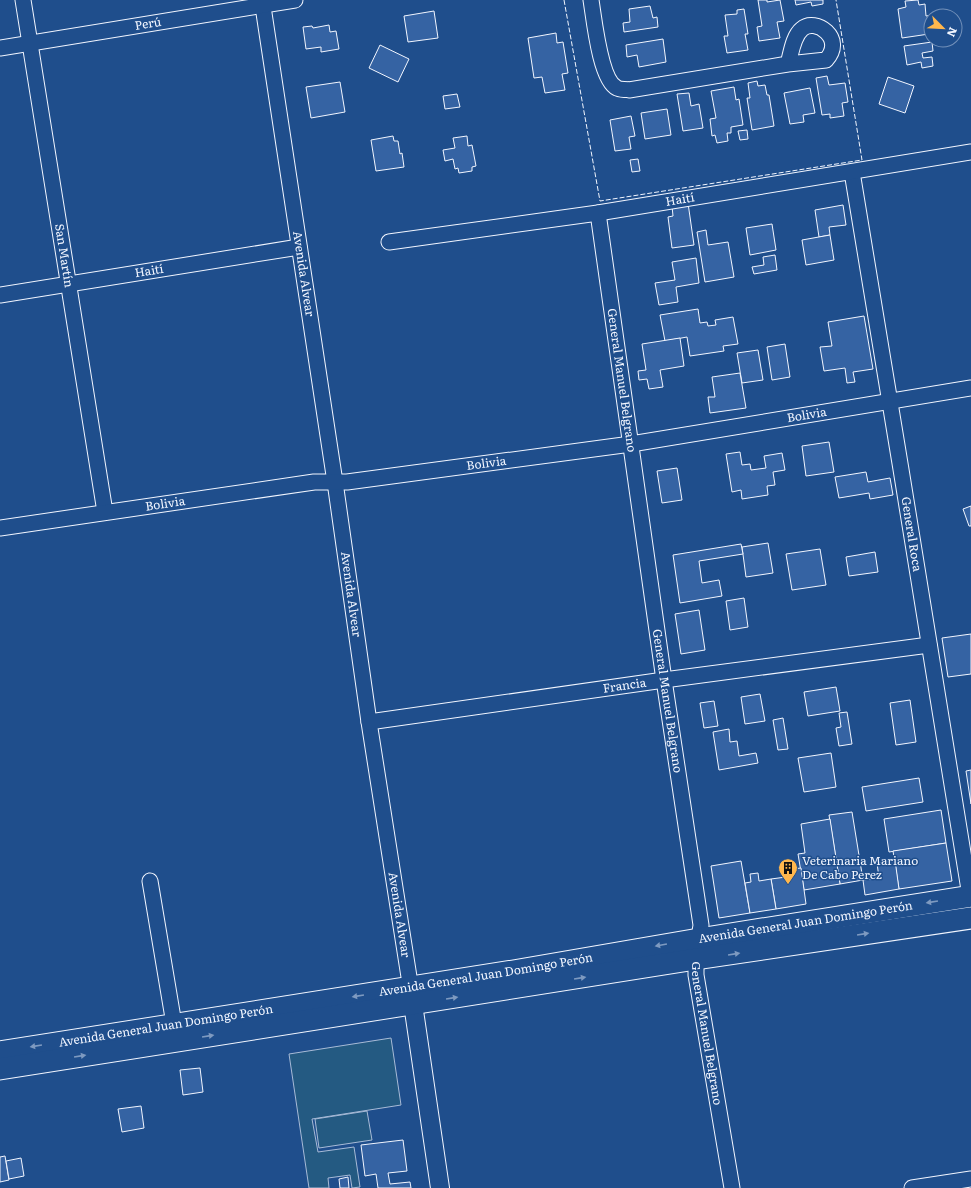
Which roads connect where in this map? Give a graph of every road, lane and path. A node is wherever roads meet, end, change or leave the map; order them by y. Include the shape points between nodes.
1 (23, 0) edge
2 (295, 0) edge
3 (591, 0) edge
4 (262, 2) edge
5 (29, 43) junction
6 (0, 48) edge
7 (788, 64) dead end
8 (971, 152) edge
9 (852, 172) junction
10 (598, 213) junction
11 (389, 242) dead end
12 (299, 247) junction
13 (68, 284) junction
14 (0, 295) edge
15 (971, 388) edge
16 (890, 401) junction
17 (631, 444) junction
18 (335, 482) junction
19 (105, 512) junction
20 (0, 528) edge
21 (929, 646) junction
22 (664, 680) junction
23 (369, 722) junction
24 (150, 881) dead end
25 (970, 896) edge
26 (971, 918) edge
27 (700, 939) junction
28 (696, 959) junction
29 (412, 996) junction
30 (174, 1024) junction
31 (0, 1052) edge
32 (0, 1069) edge
33 (971, 1179) edge
34 (440, 1188) edge
35 (732, 1188) edge
36 (912, 1188) edge

1 - 5 street, San Martín
2 - 4 street, Perú
3 - 7 street via 601,61 608,80 616,88 629,90
4 - 5 street, Perú
4 - 12 street, Avenida Alvear
5 - 6 street, Perú
5 - 13 street, San Martín
8 - 9 street, Haití
9 - 10 street, Haití
9 - 16 street, General Roca
10 - 11 street, Haití
10 - 17 street, General Manuel Belgrano
12 - 13 street, Haití
12 - 18 street, Avenida Alvear
13 - 14 street, Haití
13 - 19 street, San Martín
15 - 16 street, Bolivia
16 - 17 street, Bolivia
16 - 21 street, General Roca
17 - 18 street, Bolivia
17 - 22 street, General Manuel Belgrano
18 - 19 street, Bolivia via 314,482
18 - 23 street, Avenida Alvear
19 - 20 street, Bolivia
21 - 22 street, Francia
21 - 25 street, General Roca
22 - 23 street, Francia
22 - 27 street, General Manuel Belgrano via 701,925
23 - 29 street, Avenida Alvear
24 - 30 street
25 -> 27 main road, Avenida General Juan Domingo Perón
28 -> 26 main road, Avenida General Juan Domingo Perón
27 - 28 street, General Manuel Belgrano
27 -> 29 main road, Avenida General Juan Domingo Perón via 520,970
29 -> 28 main road, Avenida General Juan Domingo Perón
28 - 35 street, General Manuel Belgrano via 696,975
29 -> 30 main road, Avenida General Juan Domingo Perón
32 -> 29 main road, Avenida General Juan Domingo Perón
29 - 34 street, Avenida Alvear
30 -> 31 main road, Avenida General Juan Domingo Perón
33 - 36 street

